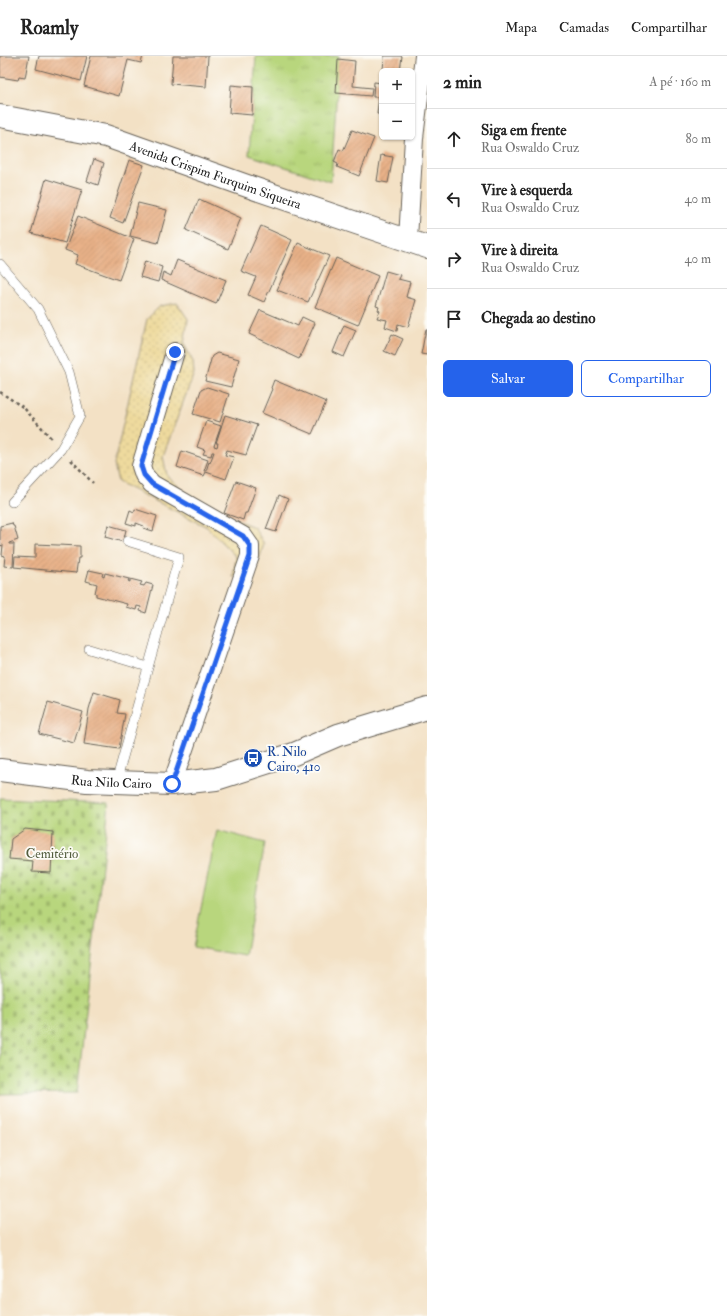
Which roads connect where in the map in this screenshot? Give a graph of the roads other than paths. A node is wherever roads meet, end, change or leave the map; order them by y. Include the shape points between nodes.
1 (424, 56) edge
2 (0, 116) edge
3 (418, 243) edge
4 (0, 264) edge
5 (175, 352) dead end
6 (12, 502) dead end
7 (127, 541) dead end
8 (89, 649) dead end
9 (148, 667) junction
10 (427, 708) edge
11 (0, 770) edge
12 (116, 782) junction
13 (172, 784) junction

1 - 3 street via 414,138
2 - 3 street, Avenida Crispim Furquim Siqueira via 106,136
4 - 6 lane via 38,309 69,372 80,416 61,449
5 - 13 street via 141,466 144,475 152,484 243,536 250,546 250,556
7 - 9 lane via 179,558
8 - 9 lane
9 - 12 lane
10 - 13 street, Rua Nilo Cairo via 338,735 294,754 216,779
11 - 12 street, Rua Nilo Cairo
12 - 13 street, Rua Nilo Cairo

